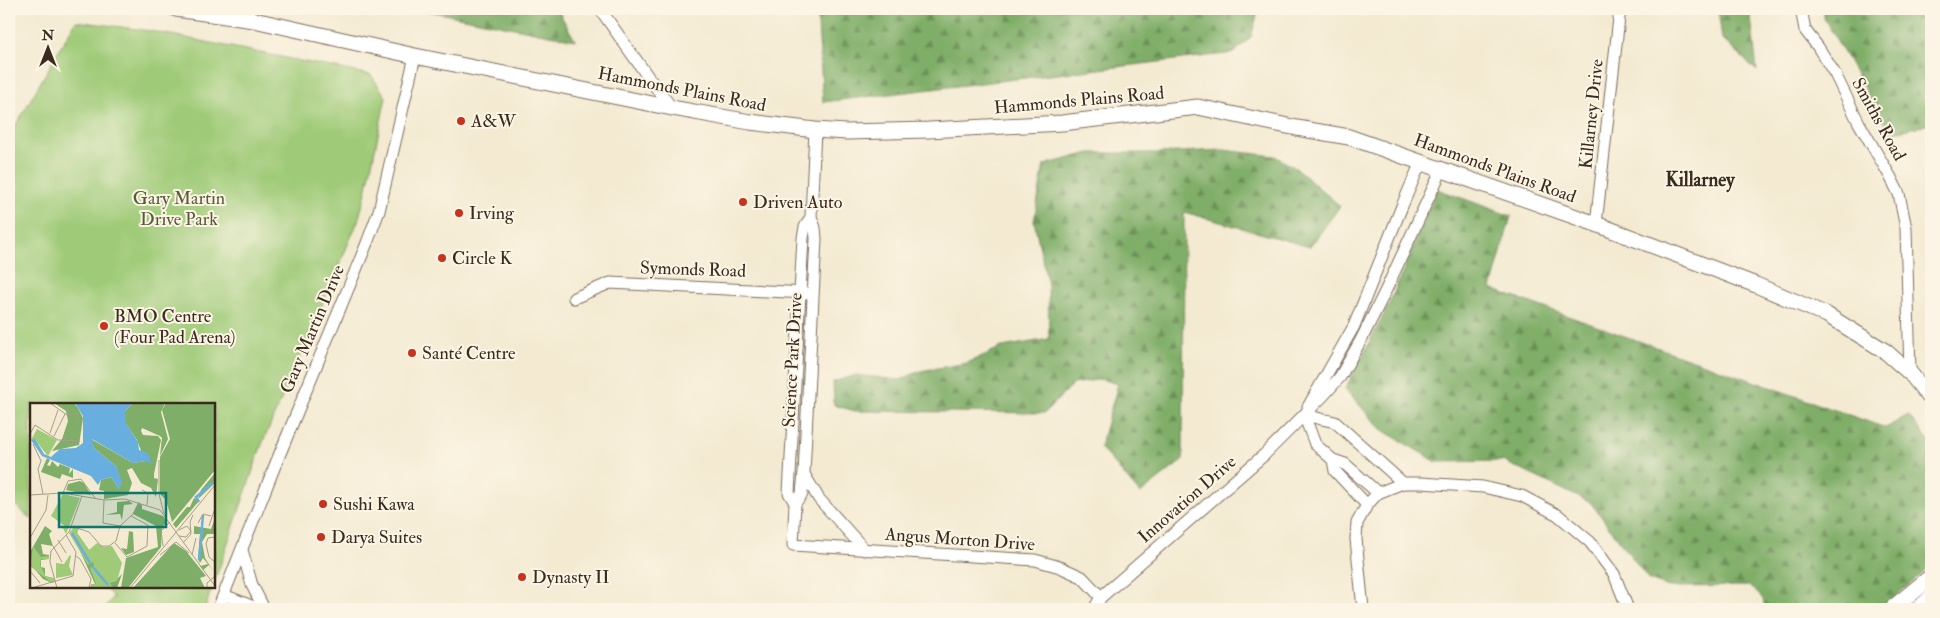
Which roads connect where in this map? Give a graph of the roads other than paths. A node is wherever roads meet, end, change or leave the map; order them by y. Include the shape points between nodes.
1 (176, 9) edge
2 (600, 9) edge
3 (1620, 9) edge
4 (1801, 9) edge
5 (414, 56) junction
6 (672, 108) junction
7 (815, 130) junction
8 (1421, 162) junction
9 (1442, 169) junction
10 (810, 217) junction
11 (1596, 224) junction
12 (799, 293) junction
13 (813, 294) junction
14 (574, 298) dead end
15 (1910, 373) junction
16 (1931, 399) edge
17 (1304, 415) junction
18 (1332, 460) junction
19 (804, 473) junction
20 (1403, 483) junction
21 (1378, 493) junction
22 (795, 503) junction
23 (1367, 505) junction
24 (793, 545) joint
25 (242, 550) junction
26 (865, 550) junction
27 (1931, 577) edge
28 (224, 595) junction
29 (1101, 597) junction
30 (1931, 598) edge
31 (1931, 602) edge
32 (218, 609) edge
33 (259, 609) edge
34 (264, 609) edge
35 (1094, 609) edge
36 (1363, 609) edge
37 (1628, 609) edge
38 (1892, 609) edge
39 (1919, 609) edge

1 - 5 main road, Hammonds Plains Road via 254,20
2 - 6 street
3 - 11 street, Killarney Drive
4 - 15 street, Smiths Road via 1805,30 1835,74 1899,194 1906,228
5 - 6 main road, Hammonds Plains Road
5 - 25 street, Gary Martin Drive via 379,211
6 - 7 main road, Hammonds Plains Road
7 - 8 main road, Hammonds Plains Road via 929,130 1062,123 1198,107 1349,137
7 - 10 street, Science Park Drive
8 - 9 main road, Hammonds Plains Road
8 - 17 street, Innovation Drive via 1354,326
9 - 11 main road, Hammonds Plains Road
9 - 17 street, Innovation Drive via 1361,340 1340,377
10 - 12 street, Science Park Drive via 804,227
10 - 13 street, Science Park Drive via 816,239
11 - 15 main road, Hammonds Plains Road via 1827,315 1885,351
12 - 13 street, Symonds Road
12 - 14 street, Symonds Road via 610,283
12 - 22 street, Science Park Drive via 789,493
13 - 19 street, Science Park Drive
15 - 16 main road, Hammonds Plains Road
17 - 18 street via 1315,444
17 - 20 street via 1334,422
17 - 29 street, Innovation Drive via 1264,455
18 - 21 street via 1345,464
18 - 23 street via 1336,471
19 - 22 street, Science Park Drive via 802,494
19 - 26 street, Angus Morton Drive via 819,499
20 - 21 street
20 - 37 street via 1483,486 1522,496 1558,515 1590,542 1614,574
21 - 23 street
22 - 24 street, Science Park Drive
23 - 36 street via 1357,523 1356,539
24 - 26 street, Angus Morton Drive
25 - 28 street, Gary Martin Drive
25 - 34 street via 252,586
26 - 29 street, Angus Morton Drive via 1035,560 1082,577
27 - 38 highway
28 - 32 street, Gary Martin Drive
28 - 33 street
29 - 35 street, Innovation Drive
30 - 39 highway
31 - 39 highway

